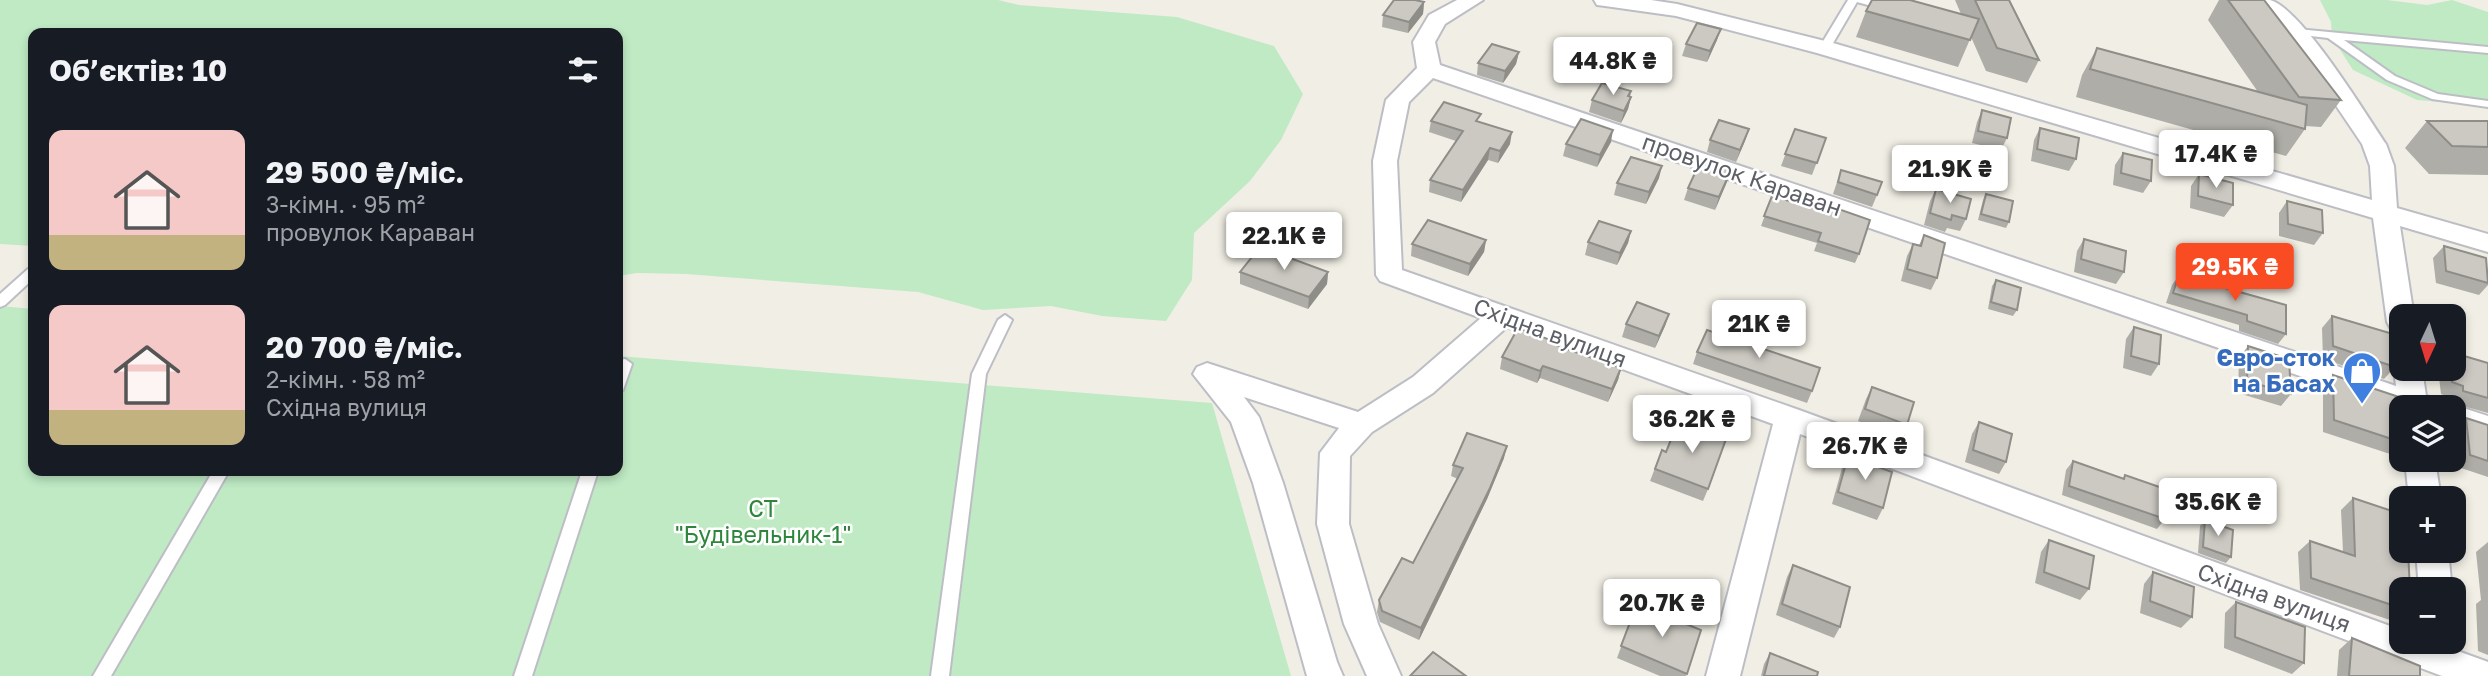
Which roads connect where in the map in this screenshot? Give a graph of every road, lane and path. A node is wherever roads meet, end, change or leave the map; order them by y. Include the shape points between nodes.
1 (1472, 0) edge
2 (1605, 0) edge
3 (1853, 0) edge
4 (1860, 0) edge
5 (2253, 0) edge
6 (1898, 11) edge
7 (2297, 32) junction
8 (2332, 37) junction
9 (1825, 48) junction
10 (2488, 50) edge
11 (1429, 69) junction
12 (2488, 104) edge
13 (2385, 212) junction
14 (2488, 243) edge
15 (28, 277) edge
16 (0, 302) edge
17 (2398, 304) edge
18 (1502, 316) junction
19 (1005, 320) dead end
20 (625, 364) dead end
21 (623, 370) edge
22 (2389, 396) edge
23 (1789, 418) junction
24 (2466, 420) edge
25 (1361, 424) junction
26 (2488, 428) edge
27 (218, 476) edge
28 (588, 476) edge
29 (2445, 660) edge
30 (102, 676) edge
31 (523, 676) edge
32 (940, 676) edge
33 (1326, 676) edge
34 (1384, 676) edge
35 (1723, 676) edge
36 (2483, 676) edge

1 - 11 street via 1437,20 1424,42
2 - 9 street via 1677,10
3 - 9 lane
4 - 6 lane
5 - 7 street via 2274,10
7 - 8 lane
7 - 13 street via 2374,144 2382,166
8 - 10 lane
8 - 12 lane via 2391,78 2436,97
9 - 13 street
11 - 18 street, Східна вулиця via 1398,100 1385,161 1390,275
11 - 22 street, провулок Караван
13 - 14 street
13 - 17 street
15 - 16 lane
18 - 23 street, Східна вулиця
18 - 25 street via 1423,385
19 - 32 lane via 979,374
20 - 21 lane
23 - 29 street, Східна вулиця
23 - 35 street
24 - 26 street
25 - 33 street via 1207,374 1244,417
25 - 34 street via 1335,453 1333,524 1361,624
27 - 30 lane
28 - 31 lane
29 - 36 street, Східна вулиця

